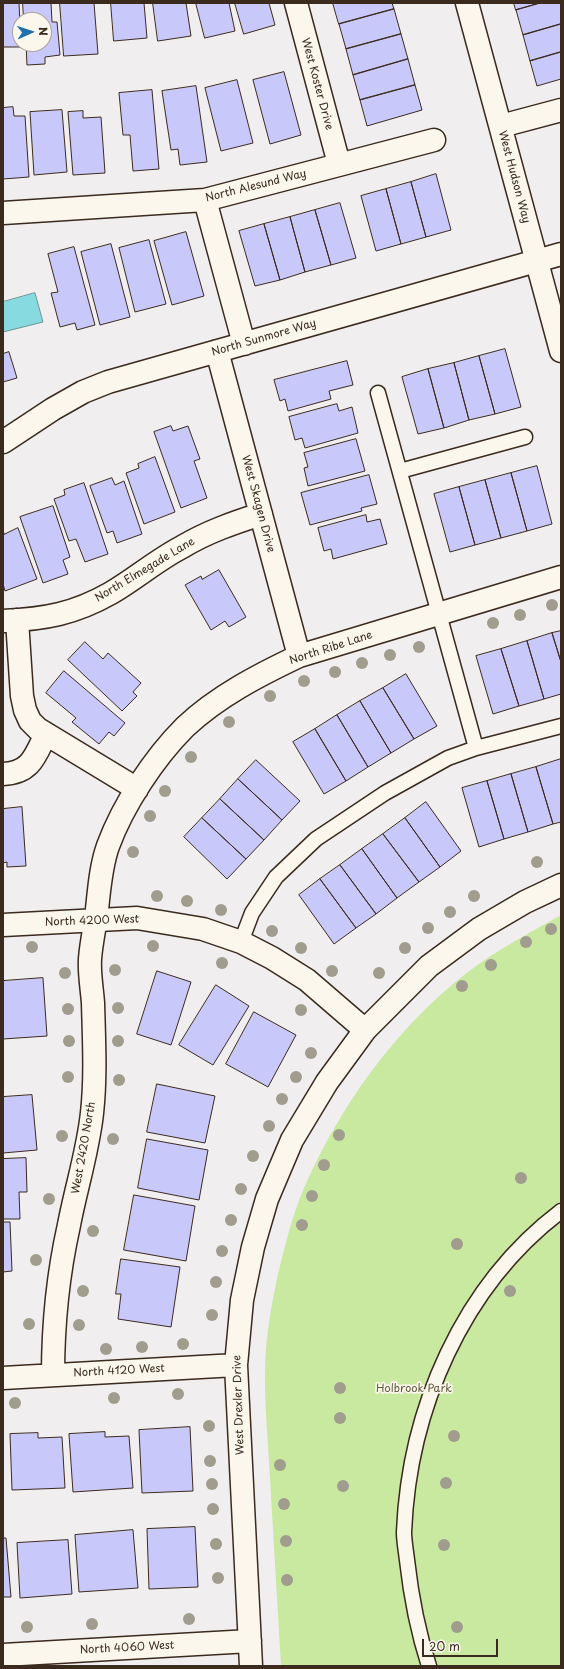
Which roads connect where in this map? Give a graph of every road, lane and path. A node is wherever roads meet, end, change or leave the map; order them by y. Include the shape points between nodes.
1 (296, 3) edge
2 (467, 3) edge
3 (561, 110) edge
4 (501, 126) junction
5 (434, 140) dead end
6 (339, 164) junction
7 (205, 200) junction
8 (3, 213) edge
9 (561, 254) edge
10 (537, 261) junction
11 (244, 344) junction
12 (217, 351) junction
13 (561, 351) edge
14 (378, 393) dead end
15 (526, 437) dead end
16 (3, 442) edge
17 (400, 471) junction
18 (261, 514) junction
19 (561, 577) edge
20 (439, 615) junction
21 (10, 621) edge
22 (299, 656) junction
23 (561, 726) edge
24 (46, 734) junction
25 (476, 748) junction
26 (3, 774) edge
27 (137, 789) junction
28 (561, 885) edge
29 (96, 920) junction
30 (3, 926) edge
31 (241, 942) junction
32 (365, 1030) junction
33 (561, 1211) edge
34 (236, 1365) junction
35 (53, 1375) junction
36 (3, 1378) edge
37 (250, 1641) junction
38 (3, 1655) edge
39 (251, 1666) edge
40 (429, 1666) edge

1 - 6 street, West Koster Drive
2 - 4 street, West Hudson Way
3 - 4 street
4 - 10 street, West Hudson Way
5 - 6 street, North Alesund Way
6 - 7 street, North Alesund Way
7 - 8 street, North Alesund Way
7 - 11 street
9 - 10 street, North Sunmore Way
10 - 11 street, North Sunmore Way
10 - 13 street, West Hudson Way
11 - 12 street, North Sunmore Way
12 - 16 street, North Sunmore Way via 108,382 83,392
12 - 18 street, West Skagen Drive
14 - 17 lane
15 - 17 lane
17 - 20 lane
18 - 21 street, North Elmegade Lane via 205,534 112,593 83,607 43,618
18 - 22 street, West Skagen Drive
19 - 20 street, North Ribe Lane
20 - 22 street, North Ribe Lane
20 - 25 lane
21 - 24 street via 25,710 30,721
22 - 27 street, North Ribe Lane via 265,672 234,691 186,726
23 - 25 lane
24 - 26 street via 36,754 22,771
24 - 27 street
25 - 31 lane via 448,758 385,793 316,839 276,877 252,913
27 - 29 street, North Ribe Lane via 121,816 107,848
28 - 32 street, West Drexler Drive via 525,902 479,929 429,966
29 - 30 street, North 4200 West
29 - 31 street, North 4200 West via 137,918 165,922 203,929
29 - 35 street, West 2420 North via 90,959 94,1054 92,1114 57,1290
31 - 32 street, North 4200 West via 307,980
32 - 34 street, West Drexler Drive via 327,1082 292,1140 267,1199 253,1247 242,1300
33 - 40 lane via 545,1223 507,1262 471,1309 443,1362 423,1414 410,1469 404,1534 410,1584 421,1642
34 - 35 street, North 4120 West
34 - 37 street, West Drexler Drive
35 - 36 street, North 4120 West
37 - 38 street, North 4060 West
37 - 39 street, West Drexler Drive

